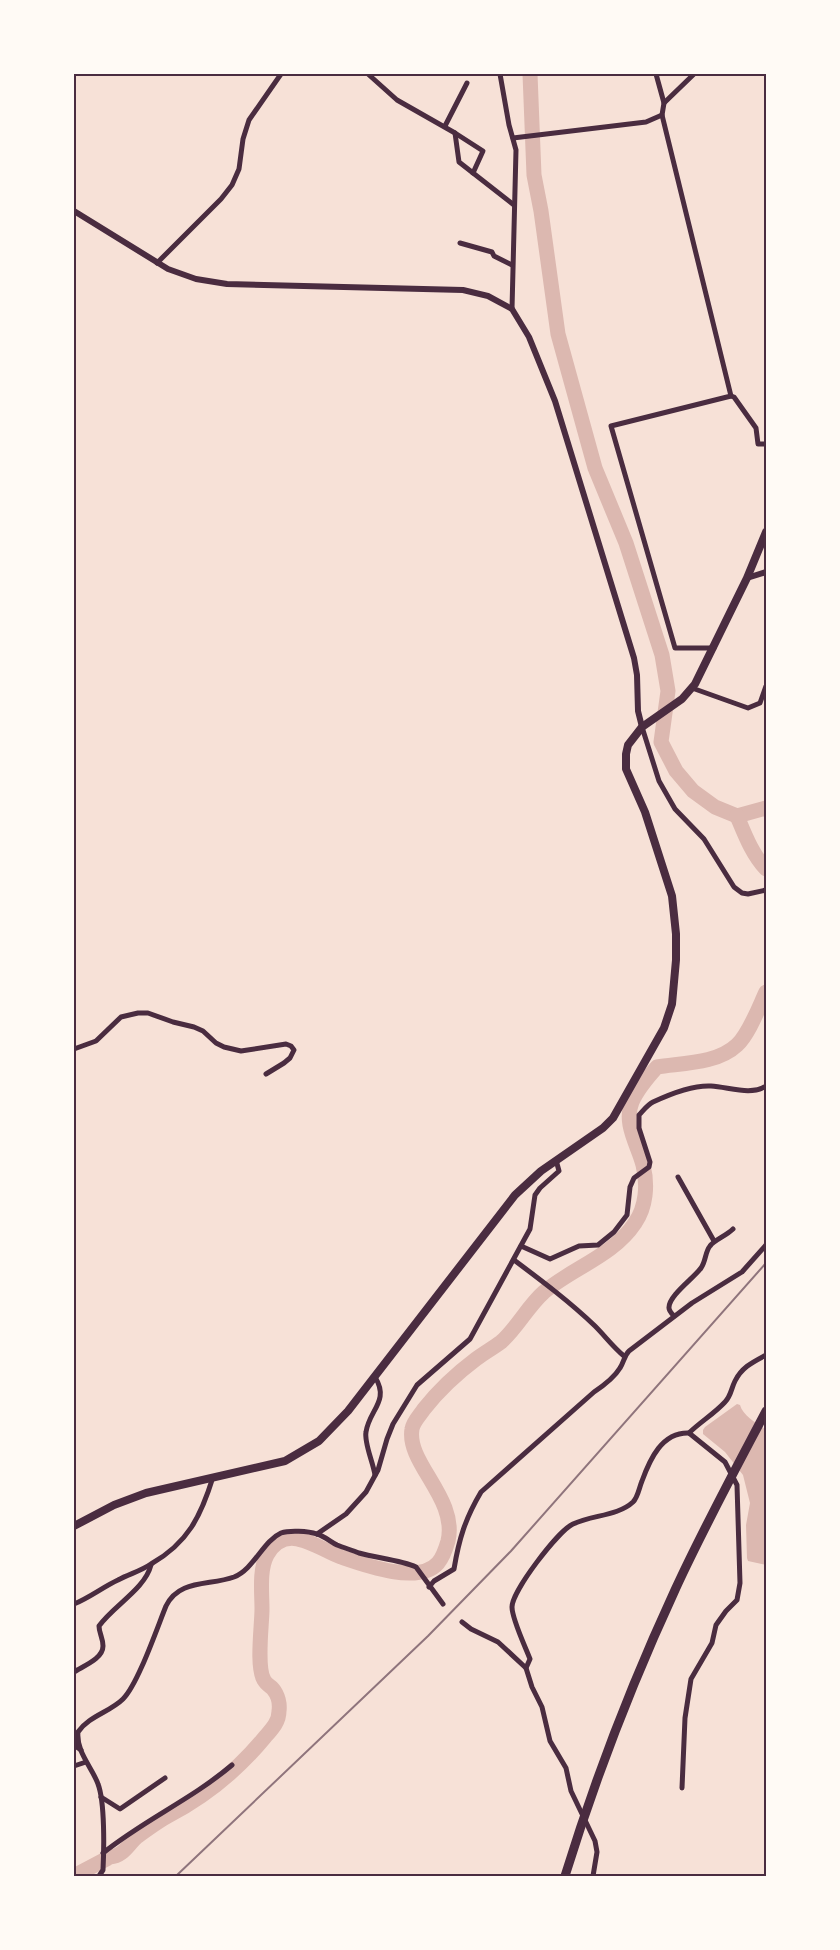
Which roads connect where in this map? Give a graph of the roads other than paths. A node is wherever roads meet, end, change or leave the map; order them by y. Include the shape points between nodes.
1 (281, 74) edge
2 (368, 74) edge
3 (500, 74) edge
4 (656, 74) edge
5 (694, 74) edge
6 (467, 82) dead end
7 (664, 103) junction
8 (662, 115) junction
9 (445, 126) junction
10 (455, 133) junction
11 (513, 138) junction
12 (473, 173) junction
13 (514, 205) junction
14 (74, 211) edge
15 (460, 243) dead end
16 (158, 263) junction
17 (512, 264) junction
18 (512, 309) junction
19 (731, 396) junction
20 (766, 444) edge
21 (766, 532) edge
22 (766, 572) edge
23 (747, 578) junction
24 (714, 648) junction
25 (766, 686) edge
26 (692, 688) junction
27 (642, 727) junction
28 (765, 890) edge
29 (74, 1049) edge
30 (266, 1074) dead end
31 (766, 1086) edge
32 (556, 1160) junction
33 (678, 1177) dead end
34 (733, 1229) dead end
35 (714, 1241) junction
36 (766, 1245) edge
37 (521, 1246) junction
38 (514, 1260) junction
39 (674, 1316) junction
40 (766, 1355) edge
41 (624, 1356) junction
42 (375, 1377) junction
43 (766, 1411) edge
44 (689, 1434) junction
45 (375, 1476) junction
46 (213, 1477) junction
47 (74, 1526) edge
48 (317, 1534) junction
49 (151, 1565) junction
50 (429, 1587) junction
51 (74, 1604) edge
52 (443, 1604) dead end
53 (462, 1622) dead end
54 (526, 1668) junction
55 (74, 1672) edge
56 (74, 1740) edge
57 (81, 1750) junction
58 (86, 1762) junction
59 (232, 1765) dead end
60 (74, 1766) edge
61 (165, 1778) dead end
62 (682, 1788) dead end
63 (101, 1797) junction
64 (104, 1855) junction
65 (99, 1876) edge
66 (565, 1876) edge
67 (593, 1876) edge

1 - 16 street via 249,120 232,184
2 - 9 street via 397,100
3 - 11 street
4 - 7 street
5 - 7 street
6 - 9 street
7 - 8 street
8 - 11 street via 646,122
8 - 19 street
9 - 10 street
10 - 12 street via 459,162
10 - 12 street via 483,151
11 - 13 street
12 - 13 street
13 - 17 street
14 - 16 street
15 - 17 street via 492,252
16 - 18 street via 189,277 227,284 463,290 489,296
17 - 18 street
18 - 27 street via 529,337 555,401 599,542 634,658
19 - 20 street via 756,428 758,444
19 - 24 street via 611,426 675,648
21 - 23 highway
22 - 23 street
23 - 24 highway
24 - 26 highway
25 - 26 street via 760,703 748,708
26 - 27 highway
27 - 28 street via 659,781 675,809 704,839 736,890 748,894
27 - 32 highway via 628,745 625,762 666,873 675,909 672,1004 658,1040 613,1118
29 - 30 street via 96,1041 121,1017 148,1013 203,1031 216,1043 241,1051 291,1046 294,1050 290,1058
31 - 37 street via 742,1091 694,1087 651,1103 639,1115 649,1167 634,1178 627,1215 614,1232 598,1245 579,1246 550,1259
32 - 37 street via 559,1171 535,1195 533,1220
32 - 42 highway via 515,1195
33 - 35 street
34 - 35 street
35 - 39 street via 704,1265 670,1302
36 - 39 street via 742,1272
37 - 38 street
38 - 41 street via 556,1292
38 - 45 street via 470,1339 417,1385 387,1438
39 - 41 street
40 - 44 street via 747,1365 731,1395
41 - 50 street via 621,1366 604,1385 481,1492 460,1535 454,1569
42 - 45 street via 380,1397 366,1438
42 - 46 highway via 334,1428 303,1451 285,1461
43 - 66 highway via 675,1590 597,1780
44 - 54 street via 672,1436 654,1454 636,1499 626,1508 566,1528 540,1559 512,1604 514,1621 530,1659
44 - 62 street via 725,1462 737,1485 740,1583 737,1600 716,1625 712,1643 692,1679 685,1718
45 - 48 street via 346,1514
46 - 47 highway via 139,1496
46 - 49 street via 203,1507 188,1533
48 - 50 street via 377,1558 411,1564
48 - 57 street via 281,1533 242,1572 185,1587 170,1597 128,1692 78,1732
49 - 51 street
49 - 55 street via 127,1599 99,1626 104,1643 101,1653
50 - 52 street
53 - 54 street via 498,1642
54 - 67 street via 542,1707 550,1741 566,1768 571,1791 595,1841
56 - 57 street
57 - 58 street
58 - 60 street
58 - 63 street
59 - 64 street via 128,1833
61 - 63 street via 120,1809
63 - 64 street
64 - 65 street

